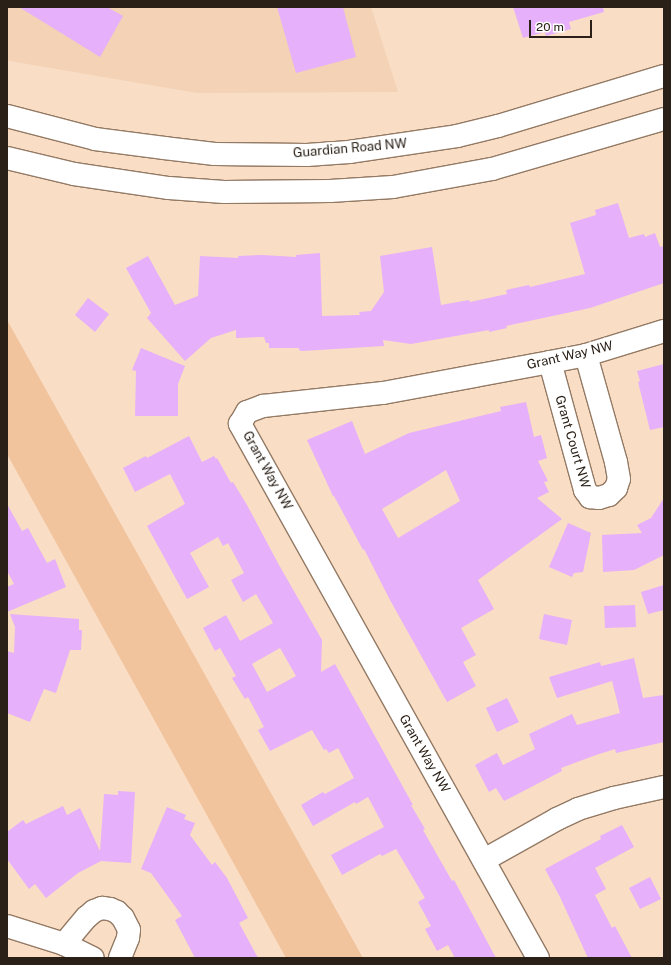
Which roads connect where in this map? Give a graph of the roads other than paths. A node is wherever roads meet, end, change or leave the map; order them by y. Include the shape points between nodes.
1 (664, 76) edge
2 (7, 116) edge
3 (664, 119) edge
4 (7, 158) edge
5 (664, 331) edge
6 (586, 355) junction
7 (550, 362) junction
8 (664, 787) edge
9 (484, 860) junction
10 (7, 926) edge
11 (64, 944) junction
12 (94, 958) edge
13 (120, 958) edge
14 (538, 958) edge

1 - 2 street, Guardian Road NW via 457,136 349,152 307,155 216,154 164,148 95,139
3 - 4 street via 492,169 393,187 330,191 224,192 169,188 74,174
5 - 6 street, Grant Way NW
6 - 7 street, Grant Way NW
6 - 7 street, Grant Court NW via 619,480 609,496 599,498 590,498 585,490
7 - 9 street, Grant Way NW via 383,393 263,406 247,412 240,424
8 - 9 street via 578,809
9 - 14 street, Grant Way NW
10 - 11 street
11 - 12 street
11 - 13 street via 94,911 110,909 124,918 129,930

